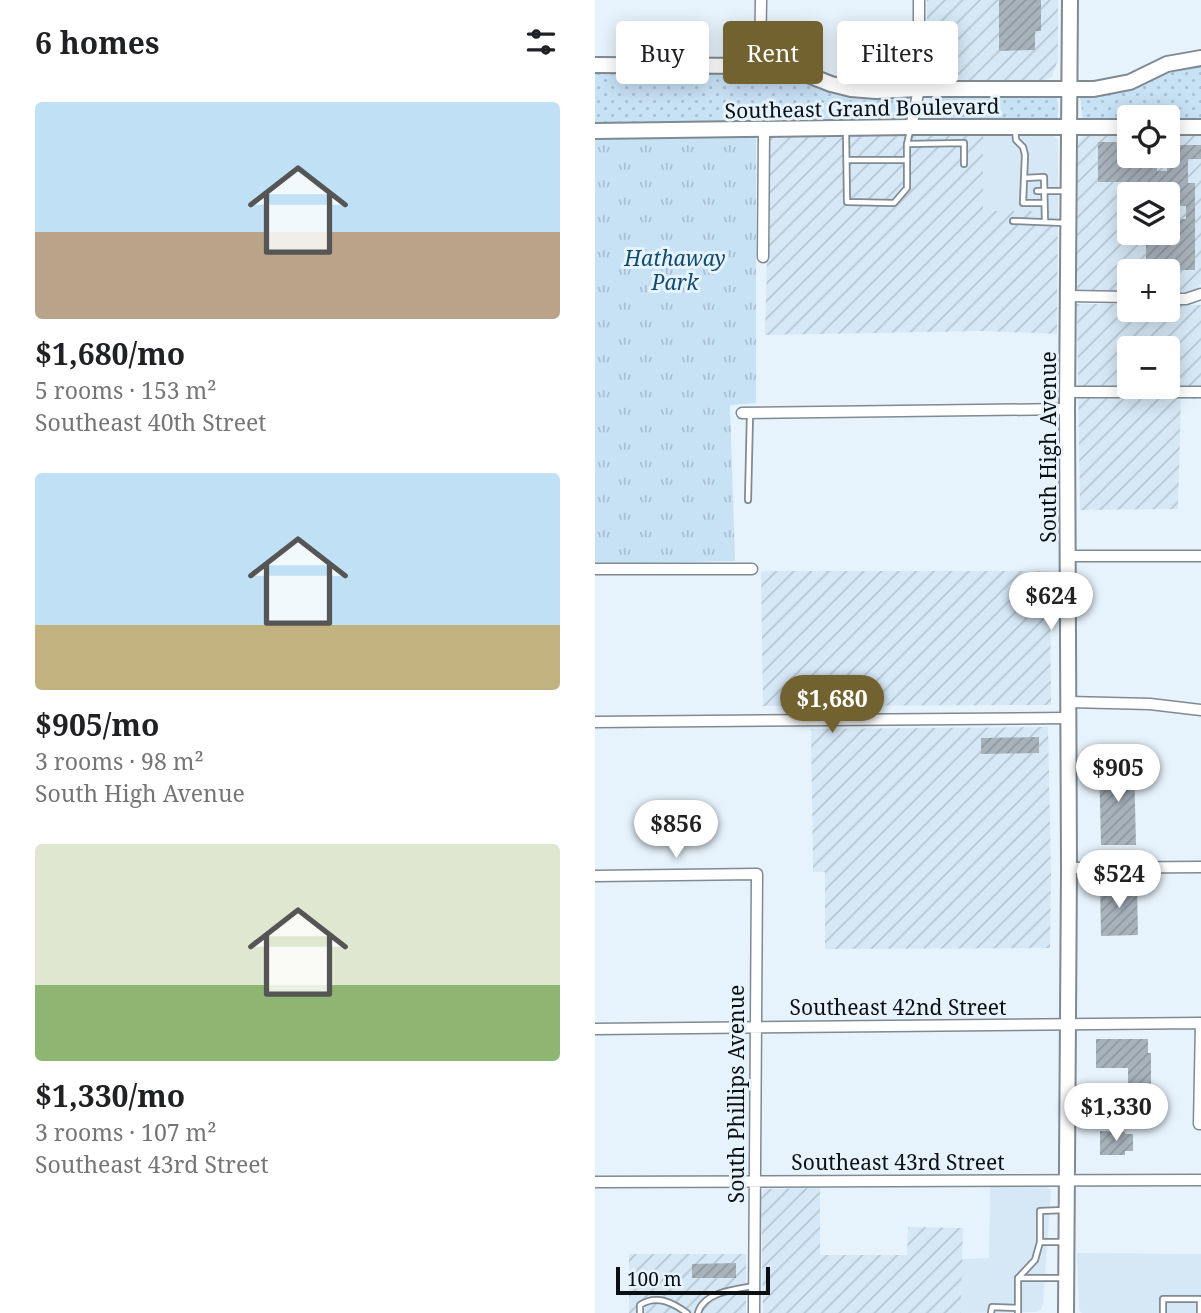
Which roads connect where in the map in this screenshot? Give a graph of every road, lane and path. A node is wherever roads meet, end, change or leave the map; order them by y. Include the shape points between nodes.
1 (761, 0) edge
2 (919, 0) edge
3 (1070, 0) edge
4 (761, 21) edge
5 (1201, 58) edge
6 (595, 65) edge
7 (723, 66) edge
8 (823, 81) edge
9 (919, 89) junction
10 (1070, 89) junction
11 (911, 127) junction
12 (1015, 127) junction
13 (1117, 127) edge
14 (1180, 127) edge
15 (1201, 127) edge
16 (846, 128) junction
17 (1069, 128) junction
18 (764, 130) junction
19 (595, 131) edge
20 (907, 144) junction
21 (847, 160) junction
22 (907, 160) junction
23 (964, 164) dead end
24 (1024, 178) junction
25 (1037, 191) dead end
26 (1044, 191) junction
27 (1069, 191) junction
28 (1044, 203) junction
29 (1013, 221) dead end
30 (1045, 222) junction
31 (1069, 223) junction
32 (762, 257) dead end
33 (1201, 294) edge
34 (1069, 296) junction
35 (1117, 297) edge
36 (1180, 299) edge
37 (1068, 392) junction
38 (1201, 392) edge
39 (1067, 408) junction
40 (746, 413) joint
41 (748, 500) dead end
42 (1069, 556) junction
43 (1201, 556) edge
44 (595, 569) edge
45 (752, 569) dead end
46 (1069, 702) junction
47 (1201, 710) edge
48 (1069, 718) junction
49 (595, 722) edge
50 (1201, 867) edge
51 (1069, 869) junction
52 (595, 876) edge
53 (1201, 1023) edge
54 (1068, 1025) junction
55 (755, 1027) junction
56 (595, 1029) edge
57 (1201, 1124) edge
58 (1067, 1180) junction
59 (1201, 1180) edge
60 (595, 1182) edge
61 (754, 1182) junction
62 (1066, 1210) junction
63 (1040, 1242) junction
64 (1066, 1242) junction
65 (1018, 1278) junction
66 (1066, 1278) junction
67 (754, 1286) junction
68 (1018, 1310) edge
69 (640, 1313) edge
70 (687, 1313) edge
71 (698, 1313) edge
72 (754, 1313) edge
73 (991, 1313) edge
74 (1066, 1313) edge
75 (1163, 1313) edge
76 (1200, 1313) edge

1 - 4 street
2 - 9 street
3 - 10 street, South High Avenue
5 - 10 street, Southeast Grand Boulevard via 1167,64 1112,87
6 - 7 street, Southeast Grand Boulevard
8 - 9 street, Southeast Grand Boulevard via 851,89
9 - 10 street, Southeast Grand Boulevard
9 - 11 street
10 - 17 street, South High Avenue
11 - 12 street, Southeast Grand Boulevard
11 - 16 street, Southeast Grand Boulevard
11 - 20 lane
12 - 17 street, Southeast Grand Boulevard
12 - 24 lane via 1025,155
13 - 17 street, Southeast Grand Boulevard
14 - 15 street
16 - 18 street, Southeast Grand Boulevard
16 - 21 lane
17 - 27 street, South High Avenue
18 - 19 street, Southeast Grand Boulevard
18 - 32 street
20 - 22 lane
20 - 23 lane via 964,143
21 - 22 lane
21 - 22 lane via 848,202 894,203 907,188
24 - 26 lane via 1044,177
24 - 28 lane via 1023,203
25 - 26 lane
26 - 27 lane
26 - 28 lane
27 - 31 street, South High Avenue
28 - 30 lane
29 - 30 lane
30 - 31 lane
31 - 34 street, South High Avenue
33 - 36 street
34 - 35 street
34 - 37 street, South High Avenue
37 - 38 street
37 - 39 street, South High Avenue
39 - 40 street
39 - 42 street, South High Avenue
40 - 41 lane
42 - 43 street
42 - 46 street, South High Avenue
44 - 45 street
46 - 47 street
46 - 48 street, South High Avenue
48 - 49 street
48 - 51 street, South High Avenue
50 - 51 street
51 - 54 street, South High Avenue
52 - 55 street, South Phillips Avenue via 757,874
53 - 54 street, Southeast 42nd Street
53 - 57 street
54 - 55 street, Southeast 42nd Street
54 - 58 street, South High Avenue
55 - 56 street, Southeast 42nd Street
55 - 61 street, South Phillips Avenue
58 - 59 street, Southeast 43rd Street
58 - 61 street, Southeast 43rd Street
58 - 62 street, South High Avenue
60 - 61 street, Southeast 43rd Street
61 - 67 street, South Phillips Avenue
62 - 63 lane via 1040,1210
62 - 64 street, South High Avenue
63 - 64 lane
63 - 65 lane via 1035,1260
64 - 66 street, South High Avenue
65 - 66 lane
65 - 68 lane
66 - 74 street, South High Avenue
67 - 71 lane via 716,1295 701,1304
67 - 72 street, South Phillips Avenue
68 - 73 lane via 992,1307
69 - 70 lane via 642,1303 655,1301 669,1301
75 - 76 lane via 1163,1299 1200,1299

